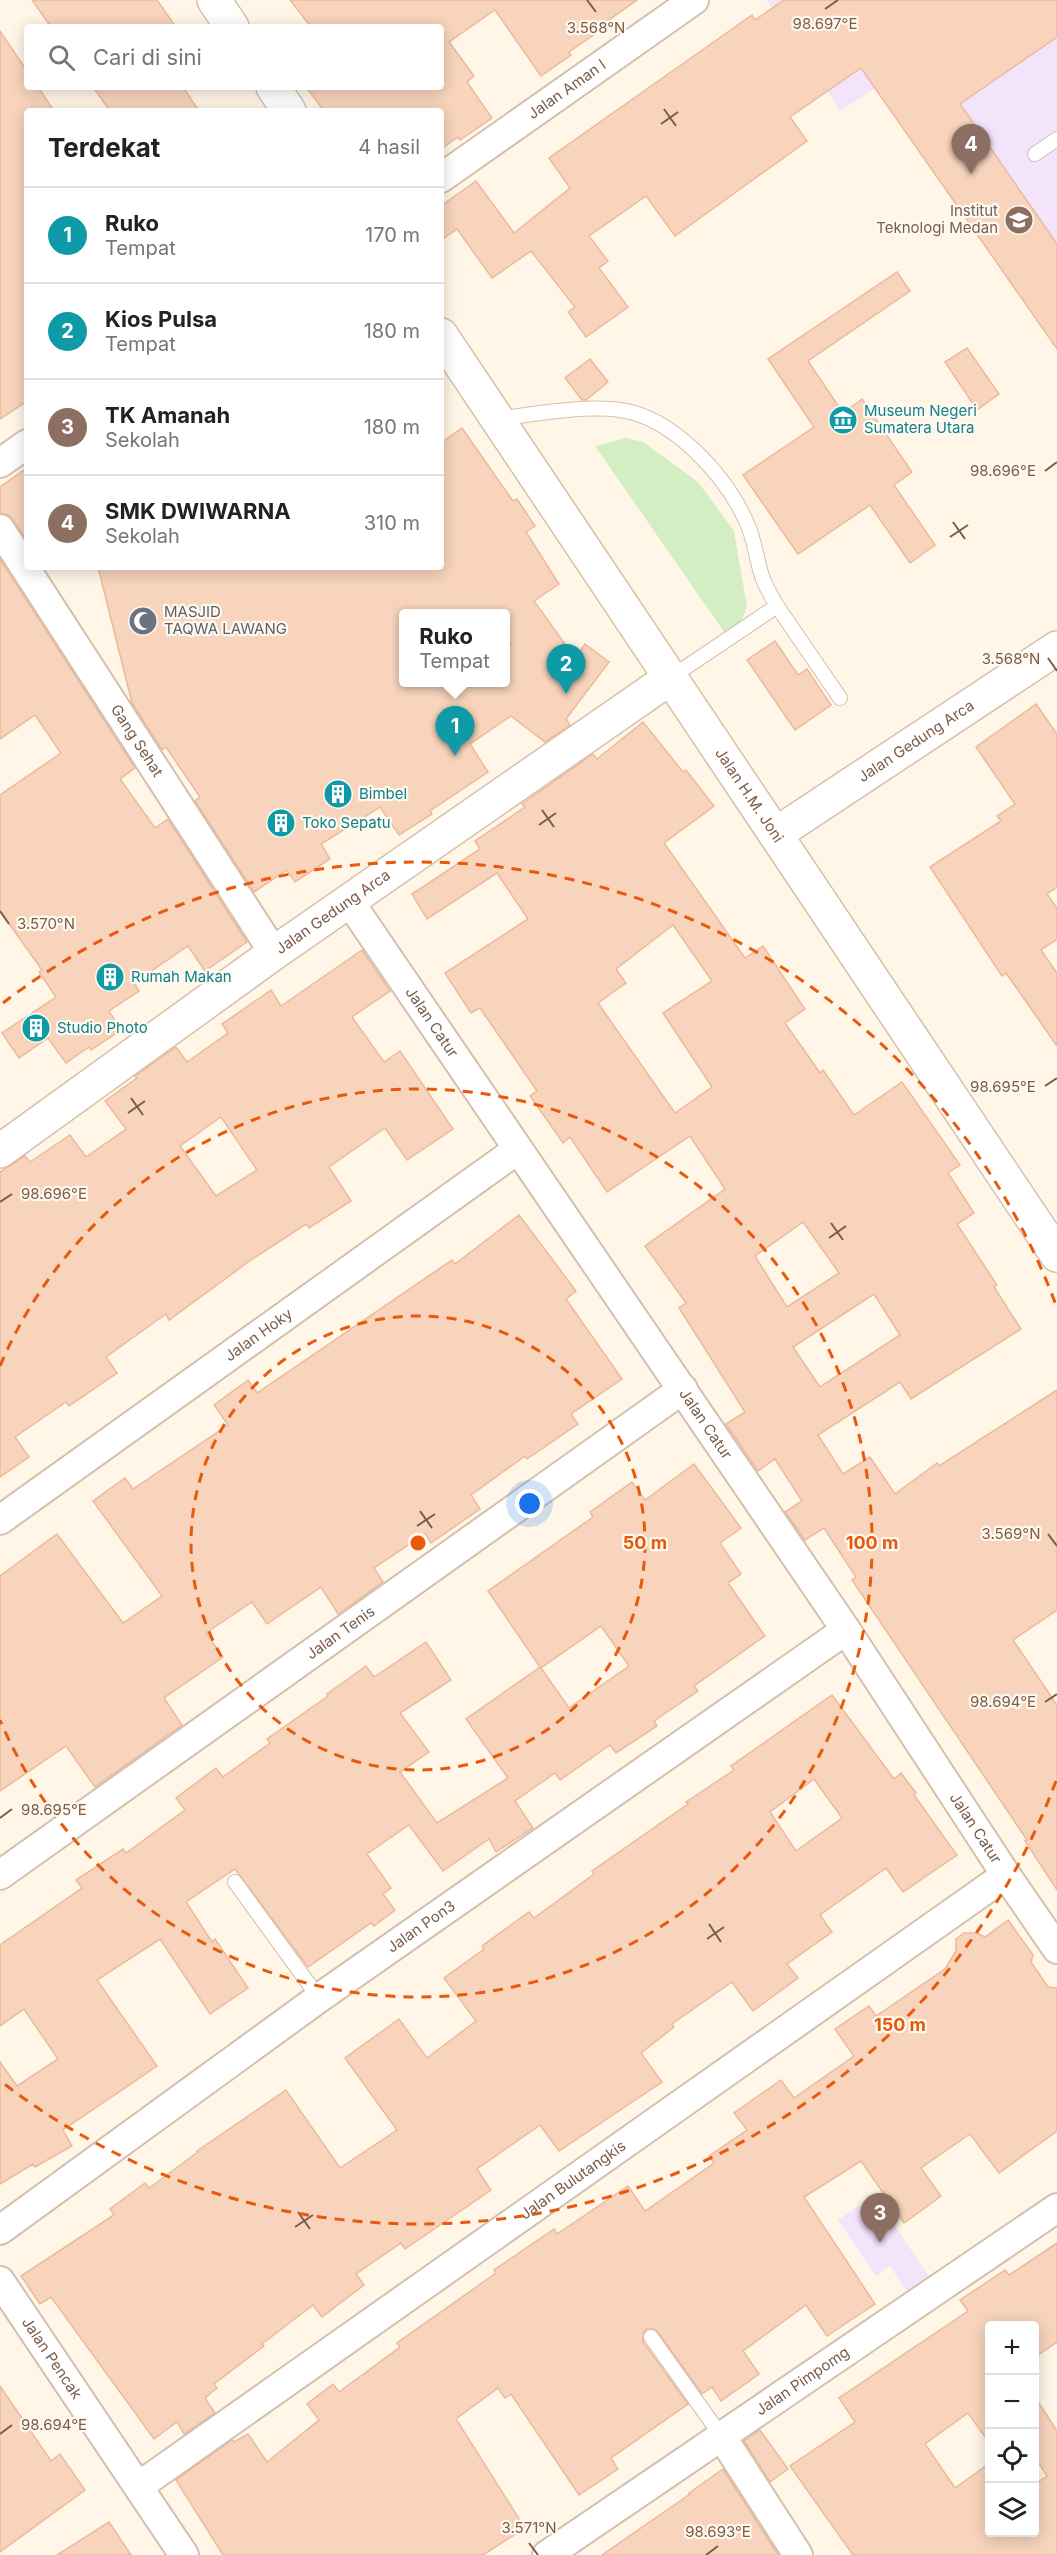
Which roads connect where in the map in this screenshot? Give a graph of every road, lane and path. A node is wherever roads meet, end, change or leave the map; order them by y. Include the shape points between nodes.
1 (214, 0) edge
2 (694, 0) edge
3 (663, 9) edge
4 (230, 24) edge
5 (275, 90) edge
6 (287, 108) edge
7 (1057, 139) edge
8 (1035, 154) dead end
9 (444, 176) edge
10 (444, 339) edge
11 (498, 419) junction
12 (24, 446) edge
13 (0, 463) edge
14 (0, 529) edge
15 (24, 566) edge
16 (26, 570) edge
17 (777, 606) junction
18 (1057, 648) edge
19 (670, 678) junction
20 (840, 699) dead end
21 (776, 834) junction
22 (349, 901) junction
23 (274, 953) junction
24 (517, 1150) junction
25 (0, 1151) edge
26 (1057, 1255) edge
27 (683, 1389) junction
28 (0, 1520) edge
29 (846, 1630) junction
30 (0, 1875) edge
31 (1006, 1875) junction
32 (235, 1882) dead end
33 (1057, 1948) edge
34 (319, 1998) junction
35 (1057, 2208) edge
36 (0, 2230) edge
37 (0, 2281) edge
38 (8, 2310) edge
39 (651, 2337) dead end
40 (722, 2437) junction
41 (139, 2486) junction
42 (184, 2555) edge
43 (547, 2555) edge
44 (798, 2555) edge

1 - 4 street
2 - 3 street, Jalan Aman I
3 - 9 street, Jalan Aman I
5 - 6 street
7 - 8 lane
10 - 11 street, Jalan H.M. Joni
11 - 17 lane via 598,409 622,410 655,421 697,454 731,493 747,522 761,574
11 - 19 street, Jalan H.M. Joni
12 - 13 street
14 - 15 street, Gang Sehat
16 - 23 street, Gang Sehat
17 - 19 lane
17 - 20 lane
18 - 21 street, Jalan Gedung Arca
19 - 21 street, Jalan H.M. Joni
19 - 22 street, Jalan Gedung Arca
21 - 26 street, Jalan H.M. Joni
22 - 23 street, Jalan Gedung Arca
22 - 24 street, Jalan Catur
23 - 25 street, Jalan Gedung Arca
24 - 27 street, Jalan Catur
24 - 28 street, Jalan Hoky
27 - 29 street, Jalan Catur
27 - 30 street, Jalan Tenis
29 - 31 street, Jalan Catur
29 - 34 street, Jalan Pon3
31 - 33 street, Jalan Catur
31 - 41 street, Jalan Bulutangkis
32 - 34 lane
34 - 36 street, Jalan Pon3
35 - 40 street, Jalan Pimpomg
37 - 38 street, Jalan Pencak
38 - 41 street, Jalan Pencak
39 - 40 lane
40 - 43 street, Jalan Pimpomg
40 - 44 street
41 - 42 street, Jalan Pencak

